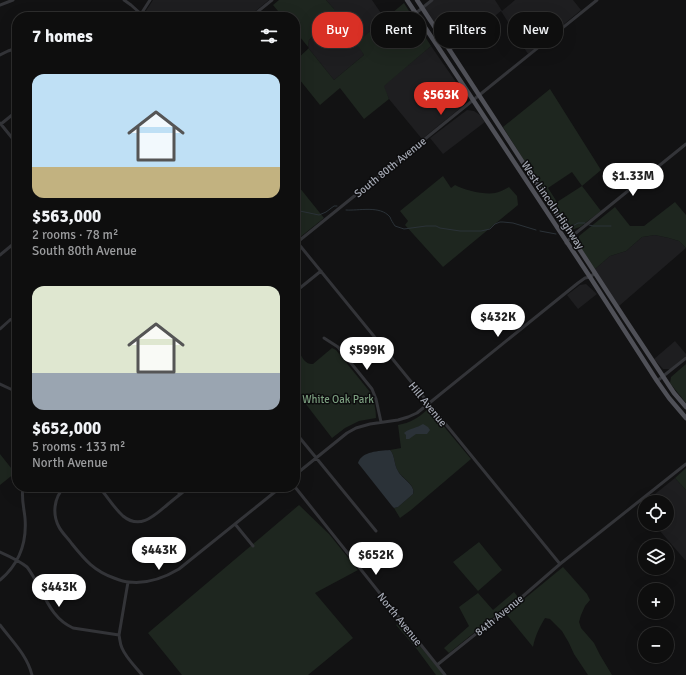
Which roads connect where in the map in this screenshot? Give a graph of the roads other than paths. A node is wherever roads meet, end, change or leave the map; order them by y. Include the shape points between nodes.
1 (13, 0) edge
2 (124, 0) edge
3 (150, 0) edge
4 (272, 0) edge
5 (407, 0) edge
6 (417, 0) edge
7 (432, 0) edge
8 (597, 0) edge
9 (0, 5) edge
10 (422, 8) junction
11 (139, 12) edge
12 (142, 12) edge
13 (257, 12) edge
14 (415, 12) edge
15 (417, 12) edge
16 (426, 28) edge
17 (12, 50) edge
18 (0, 55) edge
19 (478, 96) junction
20 (473, 100) junction
21 (12, 115) edge
22 (0, 124) edge
23 (12, 138) edge
24 (686, 144) edge
25 (571, 237) junction
26 (300, 240) edge
27 (566, 243) junction
28 (12, 245) edge
29 (300, 247) edge
30 (0, 255) edge
31 (321, 271) junction
32 (595, 273) junction
33 (590, 277) junction
34 (300, 288) edge
35 (12, 319) edge
36 (0, 329) edge
37 (324, 338) dead end
38 (686, 358) edge
39 (663, 376) junction
40 (657, 381) junction
41 (0, 384) edge
42 (12, 390) edge
43 (428, 404) junction
44 (686, 407) edge
45 (686, 418) edge
46 (381, 422) junction
47 (300, 438) edge
48 (316, 458) junction
49 (686, 464) edge
50 (300, 471) edge
51 (23, 492) edge
52 (61, 492) edge
53 (103, 492) edge
54 (183, 492) edge
55 (275, 492) edge
56 (299, 492) edge
57 (180, 494) joint
58 (235, 524) junction
59 (376, 531) dead end
60 (253, 546) dead end
61 (0, 552) edge
62 (16, 560) junction
63 (560, 564) junction
64 (0, 580) edge
65 (128, 582) junction
66 (0, 625) edge
67 (119, 635) junction
68 (437, 665) junction
69 (32, 675) edge
70 (142, 675) edge
71 (445, 675) edge

1 - 9 street
2 - 11 street
3 - 12 street
4 - 13 street
5 - 14 main road, West Lincoln Highway
6 - 10 main road, West Lincoln Highway
7 - 10 street
8 - 19 street, South 80th Avenue
10 - 15 street
10 - 19 main road, West Lincoln Highway
16 - 20 main road, West Lincoln Highway
17 - 18 street
19 - 20 street, South 80th Avenue
19 - 25 main road, West Lincoln Highway
20 - 26 street, South 80th Avenue
20 - 27 main road, West Lincoln Highway
21 - 22 street
22 - 23 street
24 - 25 street
25 - 27 street
25 - 32 main road, West Lincoln Highway
27 - 33 main road, West Lincoln Highway
28 - 30 street
29 - 31 street, Hill Avenue
31 - 34 street
31 - 43 street, Hill Avenue
32 - 33 street
32 - 39 main road, West Lincoln Highway
33 - 40 main road, West Lincoln Highway
33 - 43 street via 578,283
35 - 36 street
37 - 46 street via 338,346 372,389
38 - 39 street
39 - 40 street
39 - 44 main road, West Lincoln Highway
40 - 45 main road, West Lincoln Highway
41 - 42 street
43 - 46 street via 408,417
43 - 63 street, Hill Avenue
46 - 48 street via 356,428
47 - 48 street
48 - 50 street
48 - 59 street
49 - 63 street, 84th Avenue
51 - 62 street via 24,541
52 - 65 street via 54,510 59,527 95,569
53 - 57 street via 123,515 136,522 152,517
54 - 57 street
55 - 58 street
56 - 68 street, North Avenue
58 - 60 street
58 - 65 street via 174,572 148,582
61 - 62 street
62 - 64 street
62 - 67 street via 30,571 60,621 73,628
63 - 68 street, 84th Avenue
65 - 67 street
66 - 69 street via 23,654
67 - 70 street via 121,648
68 - 71 street, North Avenue

